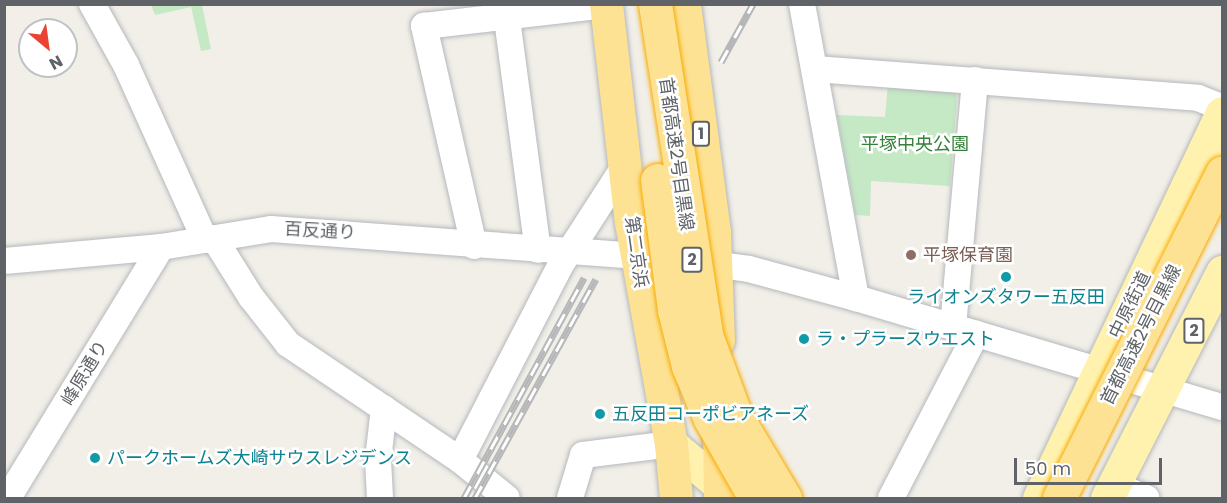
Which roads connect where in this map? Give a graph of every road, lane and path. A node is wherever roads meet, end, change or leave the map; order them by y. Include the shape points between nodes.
1 (92, 4) edge
2 (633, 4) edge
3 (655, 4) edge
4 (684, 4) edge
5 (802, 4) edge
6 (606, 5) edge
7 (506, 10) edge
8 (447, 14) edge
9 (815, 69) junction
10 (975, 80) junction
11 (1222, 107) edge
12 (1222, 113) edge
13 (624, 167) junction
14 (1222, 172) edge
15 (1222, 213) edge
16 (210, 239) junction
17 (474, 246) junction
18 (161, 247) junction
19 (538, 250) junction
20 (570, 251) junction
21 (636, 256) junction
22 (4, 261) edge
23 (715, 263) junction
24 (1222, 272) edge
25 (856, 298) junction
26 (964, 331) junction
27 (719, 349) junction
28 (1099, 369) junction
29 (1164, 389) junction
30 (1222, 407) edge
31 (384, 408) junction
32 (670, 444) junction
33 (460, 460) junction
34 (1111, 492) edge
35 (725, 493) edge
36 (501, 494) edge
37 (8, 498) edge
38 (380, 498) edge
39 (570, 498) edge
40 (676, 498) edge
41 (755, 498) edge
42 (785, 498) edge
43 (798, 498) edge
44 (891, 498) edge
45 (1039, 498) edge
46 (1059, 498) edge
47 (1081, 498) edge
48 (1146, 498) edge

1 - 16 street via 126,64
2 - 41 highway, 首都高速2号目黒線 / 2, bridge via 681,342 710,419
3 - 42 highway, 首都高速2号目黒線 / 2, bridge via 706,335 736,416
4 - 23 highway, 1
5 - 9 street
6 - 7 street
6 - 13 highway, 第二京浜
7 - 8 street
7 - 19 street
8 - 17 street via 424,26
9 - 10 street
9 - 25 street
10 - 11 street via 1198,98
10 - 26 street
12 - 28 main road, 中原街道
13 - 20 street
13 - 21 highway, 第二京浜
14 - 46 highway, 首都高速2号目黒線, bridge
15 - 47 highway, 首都高速2号目黒線 / 2
16 - 17 street, 百反通り via 271,229 359,233
16 - 18 street, 百反通り
16 - 31 street via 288,344
17 - 19 street, 百反通り
18 - 22 street, 百反通り
18 - 37 street, 峰原通り
19 - 20 street, 百反通り
20 - 21 street, 百反通り
20 - 33 street
21 - 23 street, 百反通り
21 - 32 highway, 第二京浜
23 - 25 street, 百反通り
23 - 27 highway, 1
24 - 29 main road, 2
25 - 26 street, 百反通り
26 - 28 street, 百反通り
26 - 44 street
27 - 35 highway, 1
27 - 43 main road via 736,399 759,443
28 - 29 street, 百反通り
28 - 45 main road, 中原街道
29 - 30 street, 百反通り
29 - 34 main road, 2
31 - 33 street
31 - 38 street via 378,460
32 - 35 main road
32 - 39 street via 583,455
32 - 40 highway, 第二京浜
33 - 36 street
34 - 48 street

